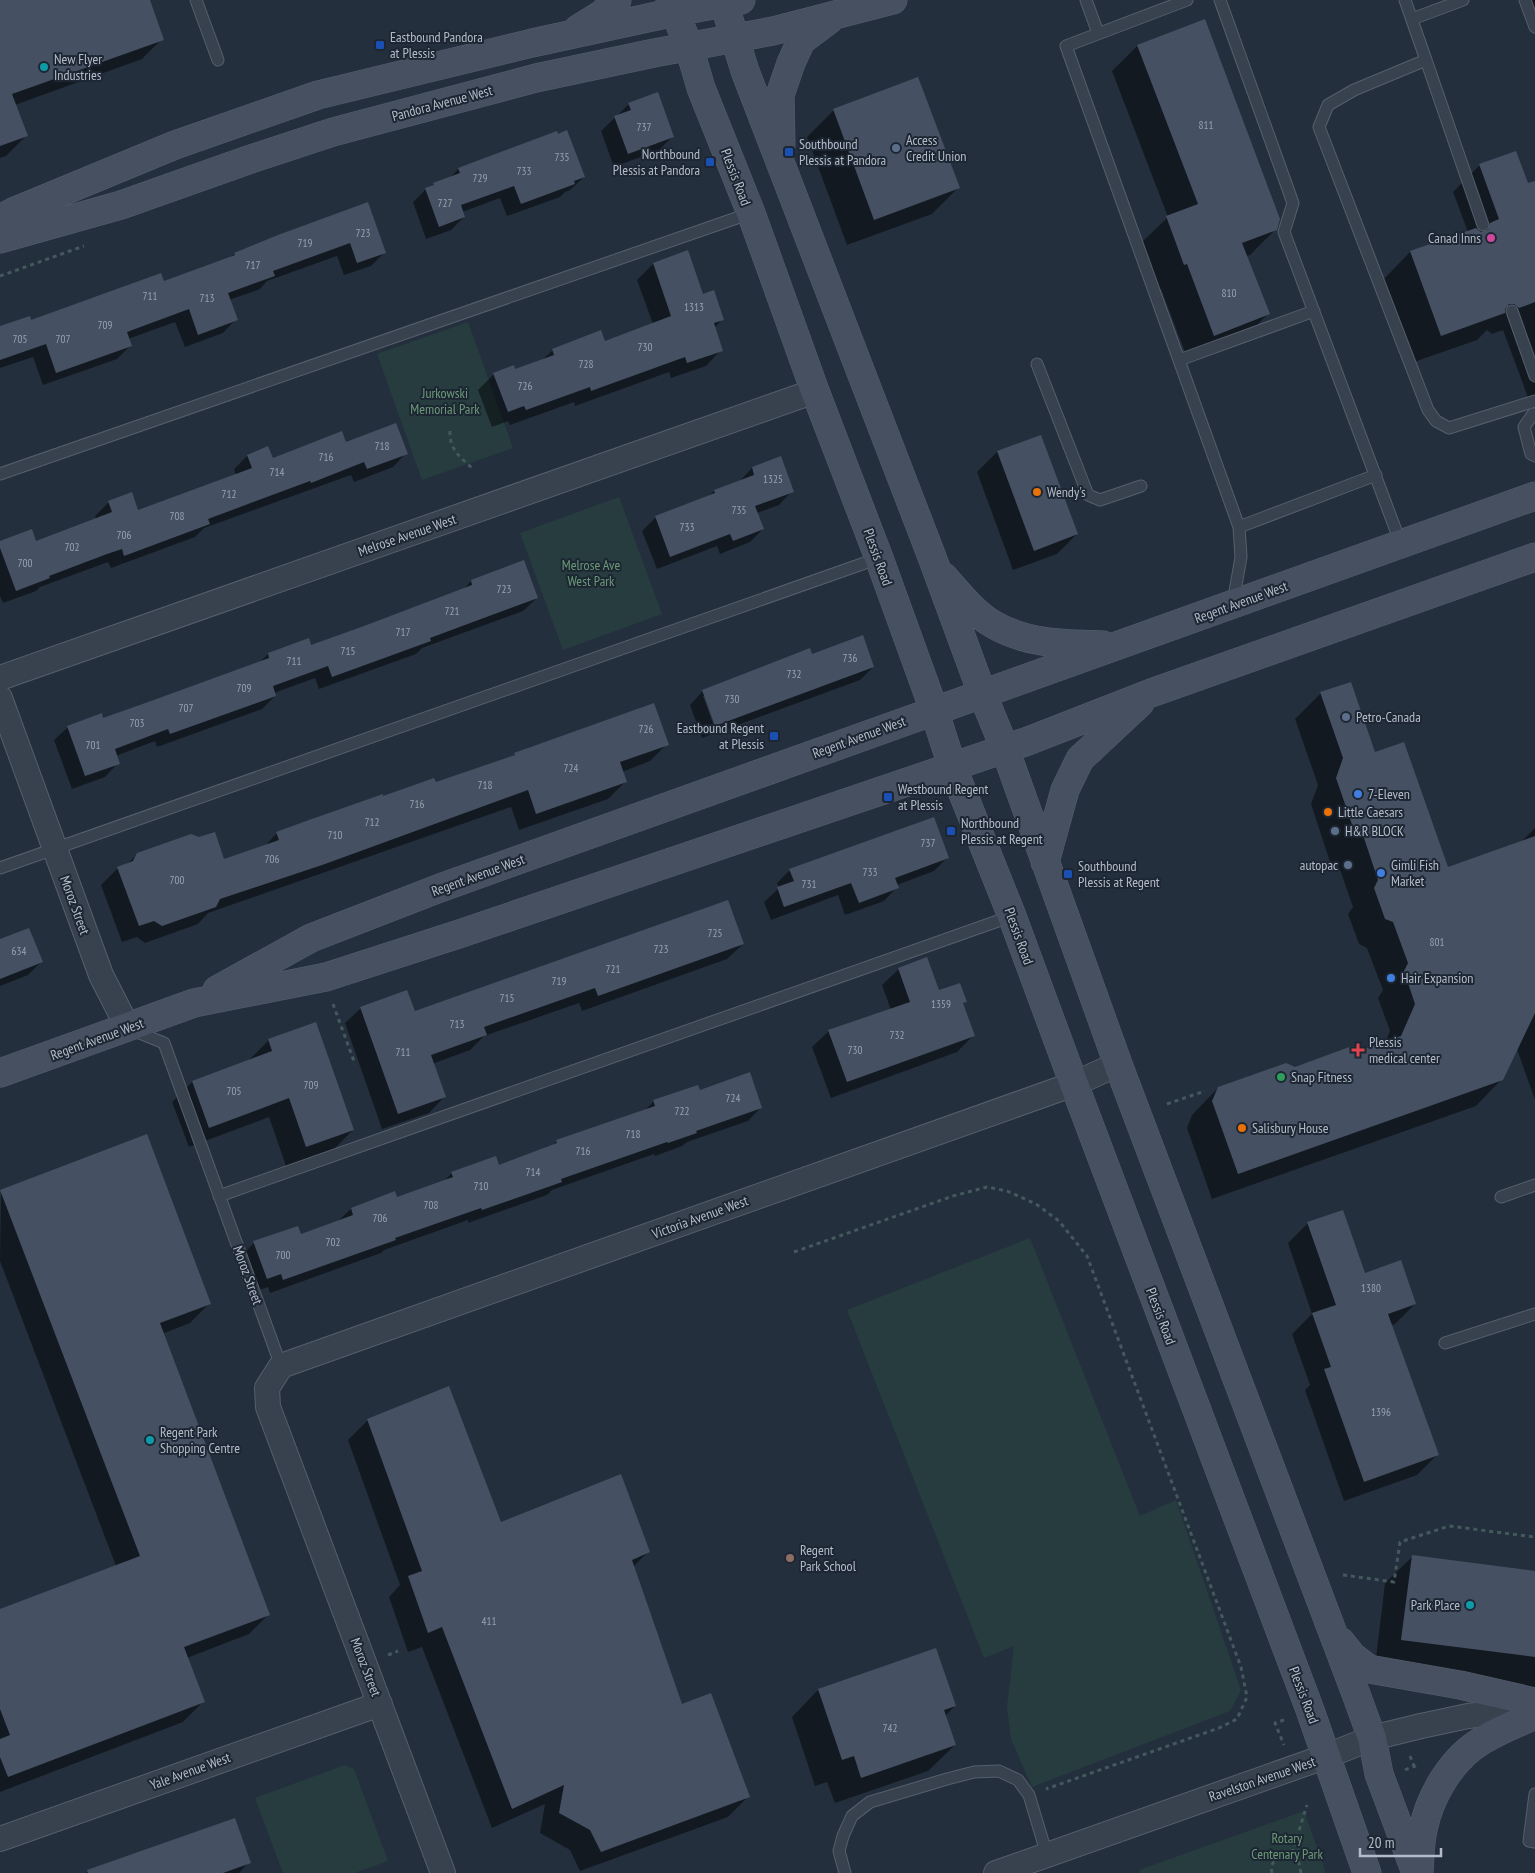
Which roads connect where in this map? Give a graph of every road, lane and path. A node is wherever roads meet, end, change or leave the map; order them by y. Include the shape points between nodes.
1 (196, 0) edge
2 (617, 0) edge
3 (893, 0) edge
4 (1086, 0) edge
5 (1187, 0) edge
6 (1220, 0) edge
7 (1405, 0) edge
8 (1463, 0) edge
9 (1525, 0) edge
10 (729, 1) edge
11 (672, 6) edge
12 (841, 13) junction
13 (1412, 19) junction
14 (1535, 27) edge
15 (1098, 33) junction
16 (566, 36) junction
17 (735, 39) junction
18 (689, 47) junction
19 (218, 60) dead end
20 (1426, 60) junction
21 (781, 167) junction
22 (751, 213) junction
23 (0, 219) edge
24 (1483, 225) dead end
25 (0, 238) edge
26 (1314, 311) junction
27 (1512, 311) dead end
28 (1178, 360) junction
29 (1037, 364) dead end
30 (1535, 376) edge
31 (815, 391) junction
32 (1533, 408) edge
33 (450, 432) dead end
34 (1535, 456) edge
35 (472, 468) dead end
36 (0, 474) edge
37 (1376, 476) junction
38 (1140, 486) dead end
39 (1535, 496) edge
40 (1239, 527) junction
41 (1401, 544) junction
42 (1535, 557) edge
43 (879, 558) junction
44 (935, 567) junction
45 (1233, 605) junction
46 (1120, 645) junction
47 (0, 678) edge
48 (982, 693) junction
49 (1152, 693) junction
50 (0, 698) edge
51 (934, 710) junction
52 (1005, 749) junction
53 (952, 766) junction
54 (55, 849) junction
55 (1045, 862) junction
56 (0, 868) edge
57 (1012, 916) junction
58 (194, 1003) junction
59 (333, 1003) dead end
60 (128, 1028) junction
61 (355, 1064) dead end
62 (1118, 1064) junction
63 (0, 1073) edge
64 (1074, 1084) junction
65 (1205, 1091) dead end
66 (1167, 1104) dead end
67 (1535, 1185) edge
68 (219, 1196) junction
69 (1501, 1197) dead end
70 (794, 1252) dead end
71 (1535, 1314) edge
72 (1445, 1343) dead end
73 (281, 1366) junction
74 (1535, 1537) edge
75 (1343, 1575) dead end
76 (1332, 1629) junction
77 (1535, 1702) edge
78 (380, 1704) junction
79 (1535, 1708) edge
80 (1535, 1715) edge
81 (1275, 1723) dead end
82 (1372, 1738) junction
83 (1284, 1746) dead end
84 (1326, 1756) junction
85 (1410, 1756) dead end
86 (1414, 1766) junction
87 (1406, 1770) dead end
88 (1422, 1772) dead end
89 (1535, 1794) edge
90 (1029, 1795) junction
91 (1307, 1805) dead end
92 (0, 1839) edge
93 (1535, 1842) edge
94 (1048, 1855) junction
95 (1291, 1856) junction
96 (443, 1873) edge
97 (845, 1873) edge
98 (996, 1873) edge
99 (1272, 1873) edge
100 (1300, 1873) edge
101 (1367, 1873) edge
102 (1418, 1873) edge

1 - 19 lane
2 - 16 main road via 602,14
3 - 12 main road, Pandora Avenue West
4 - 15 lane
5 - 15 lane
6 - 26 lane via 1293,203 1284,232
7 - 13 lane
8 - 13 lane
9 - 14 lane
10 - 11 main road
10 - 17 main road
11 - 16 main road
11 - 18 main road, Plessis Road
12 - 17 main road, Pandora Avenue West
12 - 21 main road via 801,41 794,56 780,95
13 - 20 lane
15 - 28 lane via 1066,46
16 - 23 main road via 318,95 175,145
17 - 18 main road, Pandora Avenue West
17 - 21 main road
18 - 22 main road, Plessis Road via 701,88
18 - 25 main road, Pandora Avenue West via 536,78 333,132 121,204
20 - 24 lane
20 - 32 lane via 1354,90 1328,105 1319,128 1428,410 1436,421 1449,428
21 - 44 main road
22 - 31 main road, Plessis Road
22 - 36 lane
26 - 28 lane
26 - 37 lane
27 - 30 lane
28 - 40 lane
29 - 38 lane via 1088,495 1100,500
31 - 43 main road, Plessis Road
31 - 47 street, Melrose Avenue West
32 - 34 lane via 1524,427 1531,454
33 - 35 path via 453,449
37 - 40 lane
37 - 41 lane
39 - 41 main road, Regent Avenue West
40 - 45 lane via 1240,557
41 - 45 main road, Regent Avenue West
42 - 49 main road, Regent Avenue West
43 - 51 main road, Plessis Road
43 - 54 lane
44 - 46 main road via 970,606 1013,634 1055,644
44 - 48 main road
45 - 46 main road, Regent Avenue West
46 - 48 main road, Regent Avenue West
48 - 51 main road, Regent Avenue West
48 - 52 main road
49 - 52 main road, Regent Avenue West
49 - 55 main road via 1080,759 1065,790
50 - 54 street, Moroz Street
51 - 53 main road, Plessis Road
51 - 58 main road, Regent Avenue West via 321,934
52 - 53 main road, Regent Avenue West
52 - 55 main road
53 - 57 main road, Plessis Road
53 - 58 main road, Regent Avenue West via 335,974
54 - 56 lane
54 - 60 street, Moroz Street via 101,975
55 - 62 main road
57 - 64 main road, Plessis Road
57 - 68 lane
58 - 60 main road, Regent Avenue West
59 - 61 path
60 - 63 main road, Regent Avenue West
60 - 68 lane, Moroz Street via 164,1043
62 - 64 street, Victoria Avenue West
62 - 76 main road
64 - 73 street, Victoria Avenue West
64 - 84 main road, Plessis Road
65 - 66 path
67 - 69 lane
68 - 73 lane, Moroz Street
70 - 90 path via 953,1196 987,1188 1007,1190 1036,1204 1059,1221 1087,1256 1242,1667 1247,1697 1237,1719 1219,1728
71 - 72 lane
73 - 78 street, Moroz Street via 267,1388 268,1407
74 - 75 path via 1449,1526 1400,1542 1394,1582
76 - 77 main road via 1352,1656 1369,1669 1460,1684
76 - 82 main road
78 - 92 street, Yale Avenue West
78 - 96 street, Moroz Street
79 - 82 street, Ravelston Avenue West via 1468,1716
80 - 102 main road via 1482,1740 1446,1774 1432,1800 1422,1830
81 - 83 path
82 - 84 street, Ravelston Avenue West
82 - 102 main road via 1379,1774
84 - 94 street, Ravelston Avenue West
84 - 101 main road, Plessis Road
85 - 86 path
86 - 87 path
86 - 88 path
89 - 93 lane via 1529,1841
90 - 94 lane
90 - 97 lane via 1018,1780 999,1771 974,1772 870,1802 852,1816 843,1836 839,1851
91 - 95 path
94 - 98 street, Ravelston Avenue West
95 - 99 path via 1281,1856 1274,1861
95 - 100 path via 1299,1863

